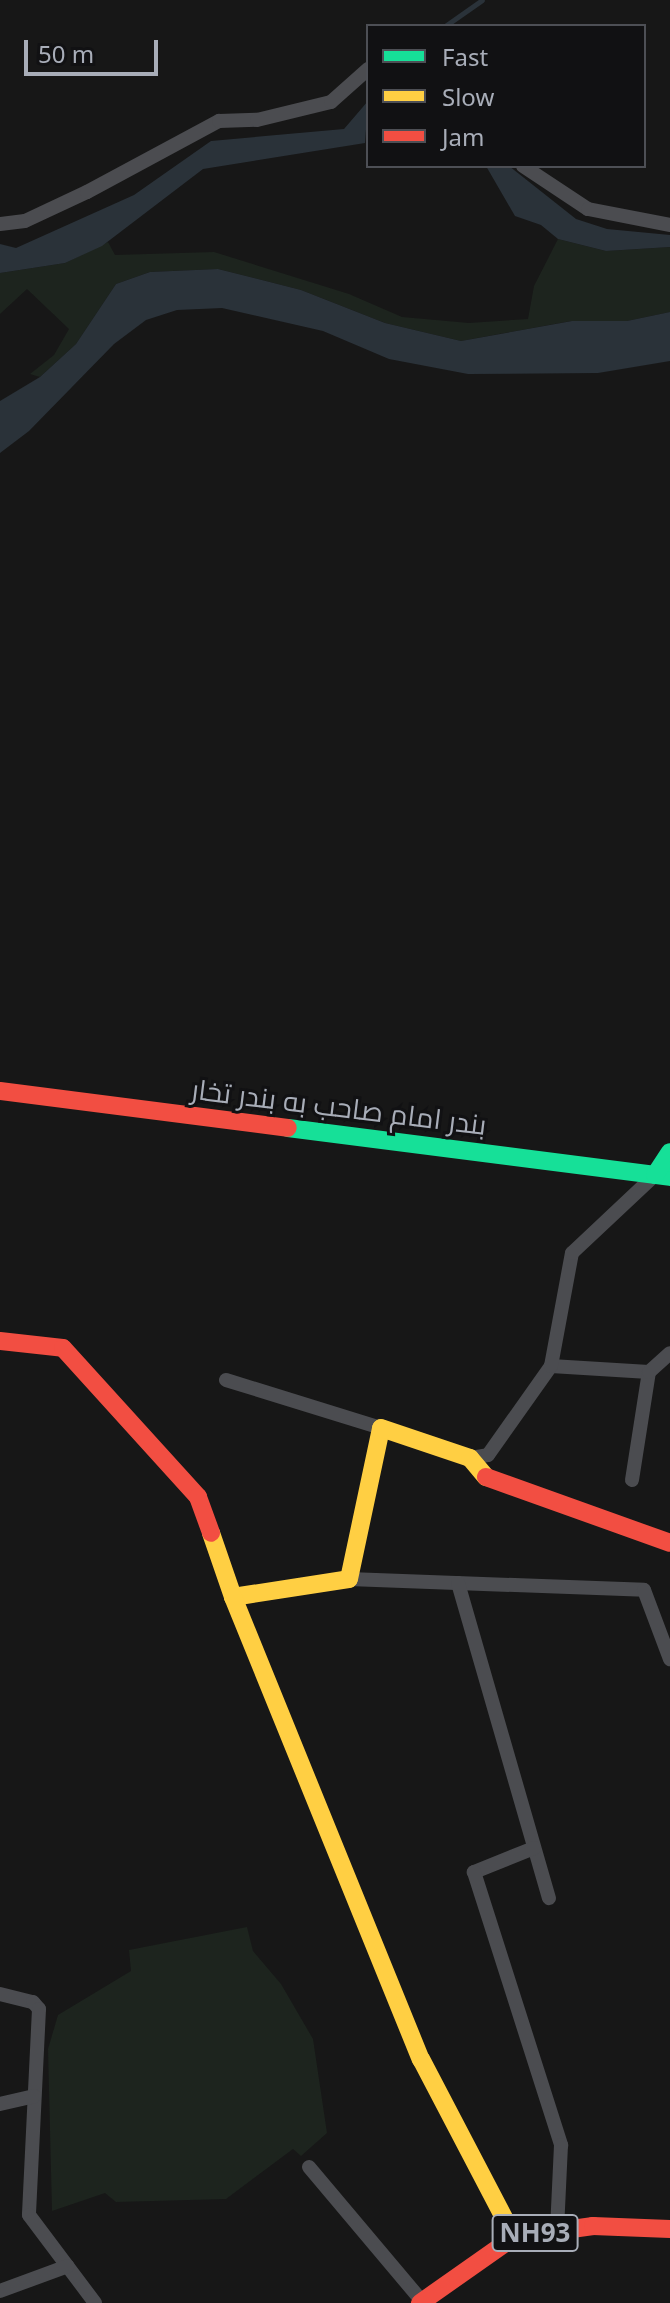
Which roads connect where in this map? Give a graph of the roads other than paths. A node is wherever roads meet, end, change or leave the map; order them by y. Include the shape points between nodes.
1 (366, 71) edge
2 (526, 168) edge
3 (0, 224) edge
4 (670, 225) edge
5 (0, 1091) edge
6 (670, 1152) edge
7 (662, 1176) edge
8 (0, 1341) edge
9 (670, 1353) edge
10 (551, 1366) junction
11 (649, 1372) junction
12 (226, 1380) dead end
13 (381, 1428) junction
14 (470, 1458) junction
15 (632, 1480) dead end
16 (670, 1543) edge
17 (349, 1579) junction
18 (458, 1583) junction
19 (233, 1597) junction
20 (670, 1659) edge
21 (534, 1848) junction
22 (549, 1898) dead end
23 (0, 1994) edge
24 (34, 2096) junction
25 (0, 2104) edge
26 (309, 2167) dead end
27 (557, 2229) junction
28 (670, 2229) edge
29 (514, 2237) junction
30 (68, 2266) junction
31 (0, 2291) edge
32 (421, 2302) edge
33 (95, 2303) edge

1 - 3 street via 331,102 257,120 219,121 25,221
2 - 4 street via 588,209
5 - 7 street, بندر امام صاحب به بندر تخار
6 - 7 street
7 - 10 street via 572,1253
8 - 19 street via 63,1348 198,1497
9 - 11 street
10 - 11 street
10 - 14 street via 488,1455
11 - 15 street
12 - 13 street
13 - 14 street
13 - 17 street
14 - 16 street via 485,1477
17 - 18 street
17 - 19 street
18 - 20 street via 644,1590
18 - 21 street
19 - 29 street via 421,2059
21 - 22 street
21 - 27 street via 474,1872 561,2145
23 - 24 street via 33,2002 39,2009
24 - 25 street
24 - 30 street via 29,2215
26 - 32 street
27 - 28 street, NH93
27 - 29 street, NH93
29 - 32 street, NH93
30 - 31 street
30 - 33 street

